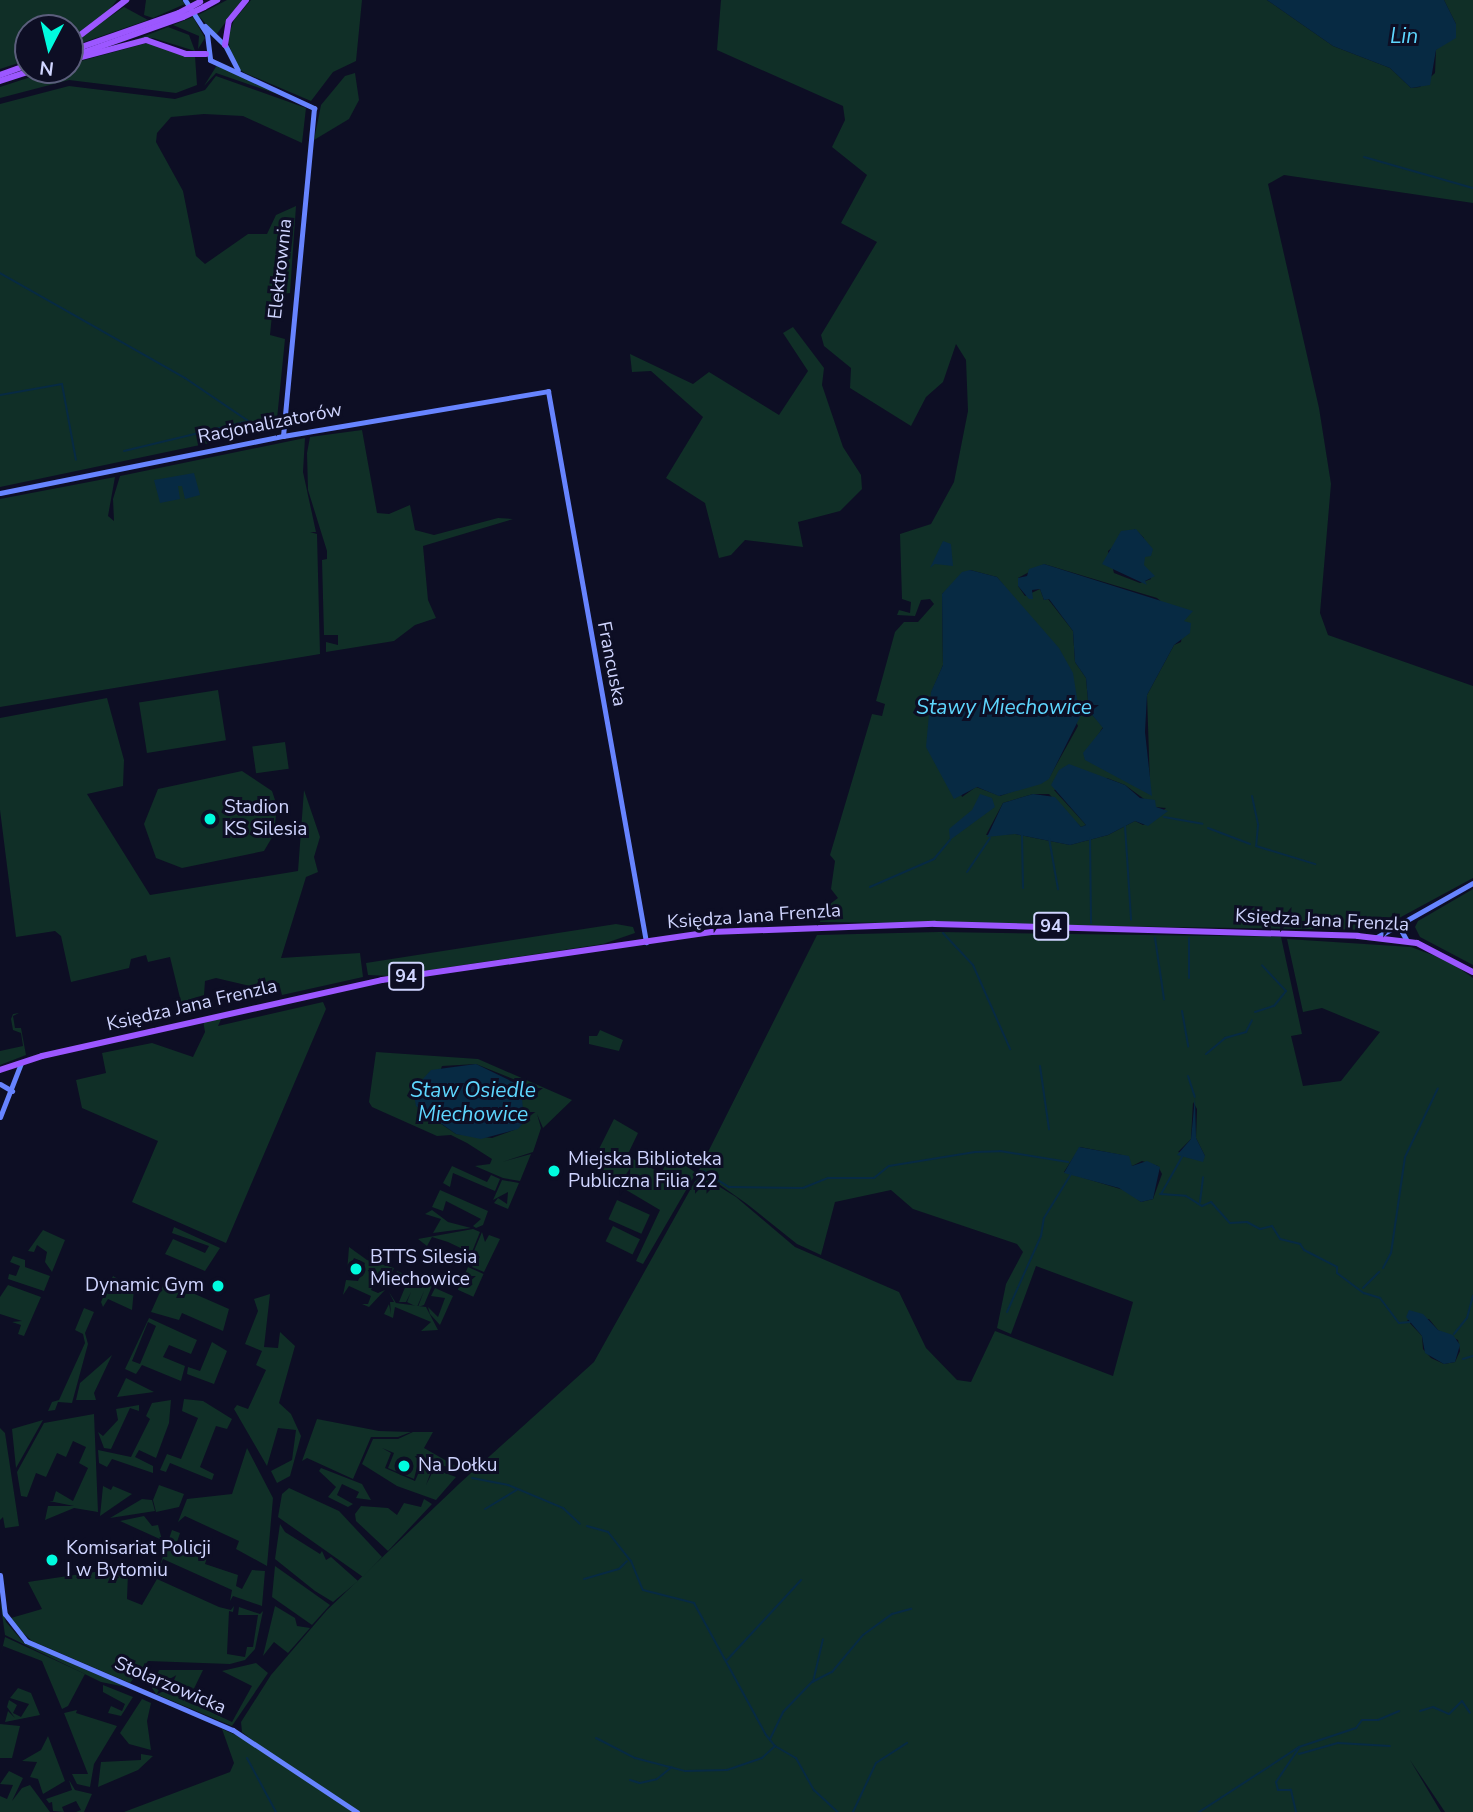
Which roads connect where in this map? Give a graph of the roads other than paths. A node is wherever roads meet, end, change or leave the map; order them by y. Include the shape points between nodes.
1 (126, 0) edge
2 (185, 0) edge
3 (217, 0) edge
4 (246, 0) edge
5 (203, 3) edge
6 (201, 23) junction
7 (144, 29) junction
8 (84, 32) edge
9 (210, 43) junction
10 (224, 46) junction
11 (84, 47) edge
12 (84, 53) edge
13 (206, 54) junction
14 (84, 56) edge
15 (220, 61) junction
16 (246, 76) junction
17 (548, 391) joint
18 (283, 436) junction
19 (0, 493) edge
20 (1473, 883) edge
21 (1405, 922) junction
22 (1377, 937) junction
23 (1407, 941) junction
24 (646, 942) junction
25 (1473, 971) edge
26 (21, 1063) junction
27 (0, 1070) edge
28 (0, 1084) edge
29 (12, 1091) junction
30 (0, 1117) edge
31 (0, 1575) edge
32 (357, 1812) edge

1 - 8 main road
2 - 6 street
3 - 5 main road
4 - 10 main road via 229,21
5 - 7 main road, bridge
6 - 9 street
6 - 10 street
7 - 11 main road
7 - 12 main road
9 - 10 street
9 - 13 street
10 - 15 street
10 - 16 street via 231,63
13 - 14 main road via 187,54 146,40
13 - 15 street
15 - 16 street
16 - 18 street, Elektrownia via 313,106
17 - 18 street, Racjonalizatorów
17 - 24 street, Francuska
18 - 19 street, Racjonalizatorów
20 - 21 street
21 - 22 street
21 - 23 street via 1402,932
22 - 23 main road, Księdza Jana Frenzla / 94
22 - 24 main road, Księdza Jana Frenzla / 94 via 922,924 712,932
23 - 25 main road, Księdza Jana Frenzla / 94 via 1442,952
24 - 26 main road, Księdza Jana Frenzla / 94 via 372,982
26 - 27 main road, Księdza Jana Frenzla / 94
26 - 29 street
28 - 29 street
29 - 30 street
31 - 32 street, Stolarzowicka via 5,1614 26,1641 233,1730

